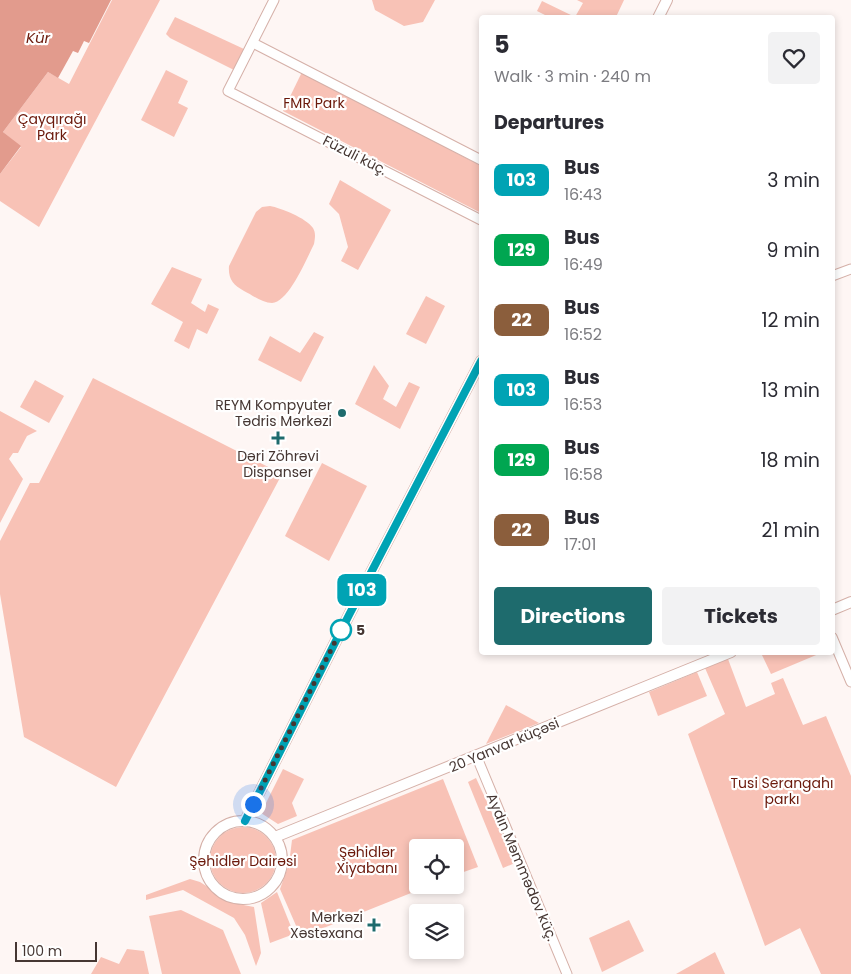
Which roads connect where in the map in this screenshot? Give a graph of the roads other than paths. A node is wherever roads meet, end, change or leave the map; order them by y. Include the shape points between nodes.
1 (274, 0) edge
2 (667, 0) edge
3 (660, 15) edge
4 (253, 42) junction
5 (479, 159) edge
6 (479, 219) edge
7 (851, 269) edge
8 (835, 275) edge
9 (479, 365) edge
10 (851, 602) edge
11 (835, 609) edge
12 (835, 645) edge
13 (724, 655) edge
14 (851, 682) edge
15 (478, 760) dead end
16 (245, 821) junction
17 (275, 837) junction
18 (567, 974) edge

1 - 4 street
2 - 3 main road
4 - 5 street
4 - 6 street, Füzuli küç. via 228,91
7 - 8 street
9 - 16 main road
10 - 11 main road
12 - 14 street
13 - 17 main road, 20 Yanvar küçəsi
15 - 18 street, Aydın Məmmədov küç.
16 - 17 main road via 265,827
16 - 17 main road via 230,823 216,831 205,851 204,866 210,881 227,896 244,900 257,897 277,881 282,869 282,856

